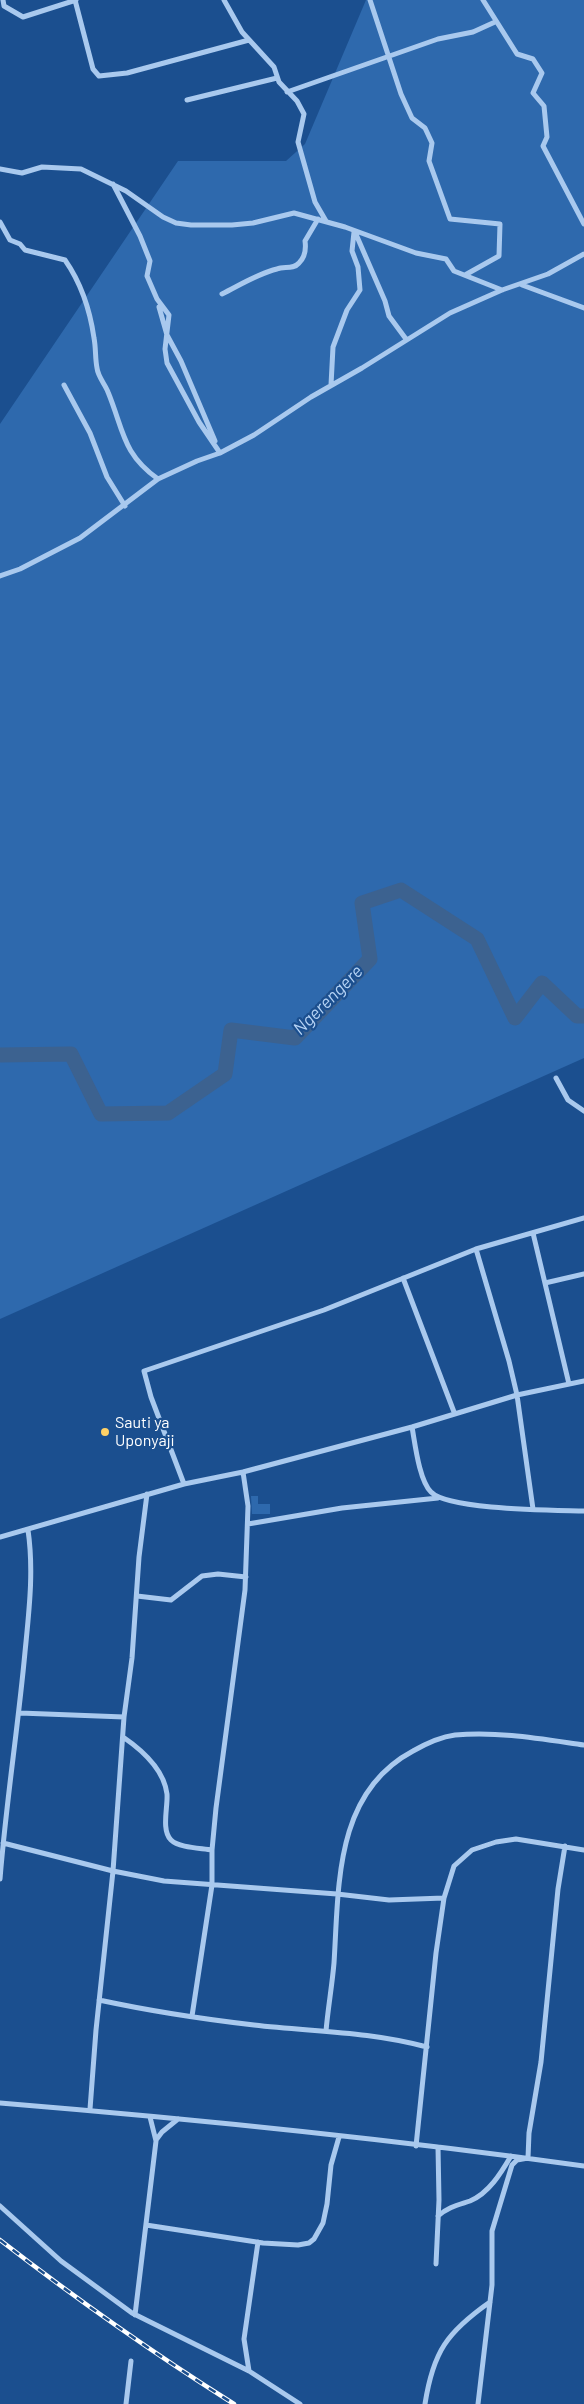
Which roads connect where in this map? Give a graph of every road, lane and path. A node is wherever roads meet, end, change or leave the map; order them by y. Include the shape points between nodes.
1 (76, 0) edge
2 (224, 0) edge
3 (370, 0) edge
4 (483, 0) edge
5 (2, 4) edge
6 (495, 22) junction
7 (249, 40) junction
8 (388, 58) junction
9 (277, 78) junction
10 (287, 92) junction
11 (187, 100) dead end
12 (0, 169) edge
13 (112, 183) junction
14 (318, 219) junction
15 (326, 221) junction
16 (0, 222) edge
17 (584, 224) edge
18 (354, 232) junction
19 (584, 254) edge
20 (465, 276) junction
21 (521, 285) junction
22 (502, 290) junction
23 (222, 294) dead end
24 (159, 307) dead end
25 (584, 308) edge
26 (167, 335) junction
27 (406, 339) junction
28 (64, 385) dead end
29 (331, 385) junction
30 (220, 453) junction
31 (158, 479) junction
32 (125, 506) junction
33 (0, 576) edge
34 (556, 1078) dead end
35 (584, 1110) edge
36 (584, 1218) edge
37 (533, 1233) junction
38 (476, 1249) junction
39 (584, 1274) edge
40 (403, 1278) junction
41 (545, 1284) junction
42 (584, 1381) edge
43 (569, 1384) junction
44 (517, 1395) junction
45 (454, 1412) junction
46 (412, 1427) junction
47 (243, 1472) junction
48 (184, 1484) junction
49 (147, 1494) junction
50 (439, 1498) junction
51 (533, 1509) junction
52 (584, 1511) edge
53 (248, 1524) junction
54 (28, 1530) junction
55 (0, 1537) edge
56 (246, 1577) junction
57 (137, 1596) junction
58 (20, 1712) junction
59 (124, 1717) junction
60 (123, 1737) junction
61 (584, 1745) edge
62 (3, 1843) junction
63 (565, 1846) junction
64 (212, 1850) junction
65 (584, 1850) edge
66 (113, 1871) junction
67 (0, 1880) edge
68 (212, 1885) junction
69 (337, 1894) junction
70 (444, 1898) junction
71 (99, 2000) junction
72 (192, 2016) junction
73 (326, 2031) junction
74 (427, 2047) junction
75 (0, 2103) edge
76 (90, 2109) junction
77 (150, 2116) junction
78 (178, 2119) junction
79 (339, 2137) junction
80 (156, 2141) junction
81 (416, 2146) junction
82 (438, 2147) junction
83 (511, 2156) junction
84 (528, 2158) junction
85 (584, 2166) edge
86 (0, 2206) edge
87 (438, 2216) junction
88 (146, 2225) junction
89 (258, 2242) junction
90 (436, 2264) dead end
91 (490, 2302) junction
92 (135, 2314) junction
93 (131, 2361) dead end
94 (249, 2371) junction
95 (126, 2404) edge
96 (300, 2404) edge
97 (425, 2404) edge
98 (478, 2404) edge

1 - 5 street via 24,17
1 - 7 street via 92,69 99,76 127,73
2 - 7 street
3 - 8 street
4 - 6 street
6 - 8 street
6 - 17 street via 517,54 533,60 542,73 533,93 544,106 547,137 542,146
7 - 9 street via 274,67
8 - 10 street
8 - 20 street via 412,118 425,128 432,143 429,161 450,219 500,224 498,256
9 - 10 street
9 - 11 street
10 - 15 street via 304,114 298,142 315,202
12 - 13 street via 22,173 42,167 69,167
13 - 14 street via 176,223 232,225 290,213
13 - 26 street via 150,261 147,276 157,299 169,315
14 - 15 street
14 - 23 street via 304,241 306,248 299,263 292,268 278,268 258,275
15 - 18 street
16 - 31 street via 10,240 20,244 24,250 65,260 71,269 83,291 99,376 108,391 122,433 137,462
18 - 20 street via 446,260 454,271
18 - 27 street via 389,316
18 - 29 street via 352,251 358,267 360,290 347,310 333,347
19 - 21 street
20 - 22 street
21 - 22 street
21 - 25 street
22 - 27 street via 450,313
24 - 26 street
26 - 30 street
26 - 30 street via 165,356 174,377
27 - 29 street
28 - 32 street via 90,433 107,477
29 - 30 street
30 - 31 street
31 - 32 street
32 - 33 street via 80,538
34 - 35 street via 568,1100
36 - 37 street
37 - 38 street
37 - 41 street
38 - 40 street
38 - 44 street
39 - 41 street
40 - 45 street
40 - 48 street via 324,1310 144,1371
41 - 43 street
42 - 43 street
43 - 44 street
44 - 45 street
44 - 51 street
45 - 46 street
46 - 47 street
46 - 50 street via 424,1481
47 - 48 street
47 - 53 street
48 - 49 street
49 - 54 street
49 - 57 street
50 - 51 street via 471,1505
50 - 53 street via 342,1508
51 - 52 street
53 - 56 street
54 - 55 street
54 - 58 street via 32,1575
56 - 57 street via 202,1576 171,1600
56 - 64 street
57 - 59 street
58 - 59 street
58 - 62 street
59 - 60 street
60 - 64 street via 135,1745 162,1778 167,1794 168,1836 172,1842
60 - 66 street
61 - 69 street via 504,1734 454,1735 432,1741 398,1758 380,1774 360,1804 344,1844
62 - 66 street
62 - 67 street
63 - 65 street
63 - 70 street via 516,1840 472,1850 454,1866
63 - 84 street
64 - 68 street
66 - 68 street via 164,1881
66 - 71 street
68 - 69 street
68 - 72 street
69 - 70 street via 389,1900
69 - 73 street via 334,1965
70 - 74 street
71 - 72 street
71 - 76 street
72 - 73 street
73 - 74 street via 393,2038
74 - 81 street
75 - 76 street
76 - 77 street
77 - 78 street
77 - 80 street
78 - 79 street
78 - 80 street
79 - 81 street
79 - 89 street via 322,2223 314,2240 298,2245
80 - 88 street
81 - 82 street
82 - 83 street
82 - 87 street
83 - 84 street
83 - 87 street via 485,2192 444,2210
84 - 85 street
84 - 91 street via 517,2160 512,2165 495,2220 491,2239
86 - 92 street via 61,2261
87 - 90 street
88 - 89 street
88 - 92 street
89 - 94 street via 244,2339
91 - 97 street via 466,2319 440,2350 431,2370
91 - 98 street
92 - 94 street
93 - 95 street
94 - 96 street

